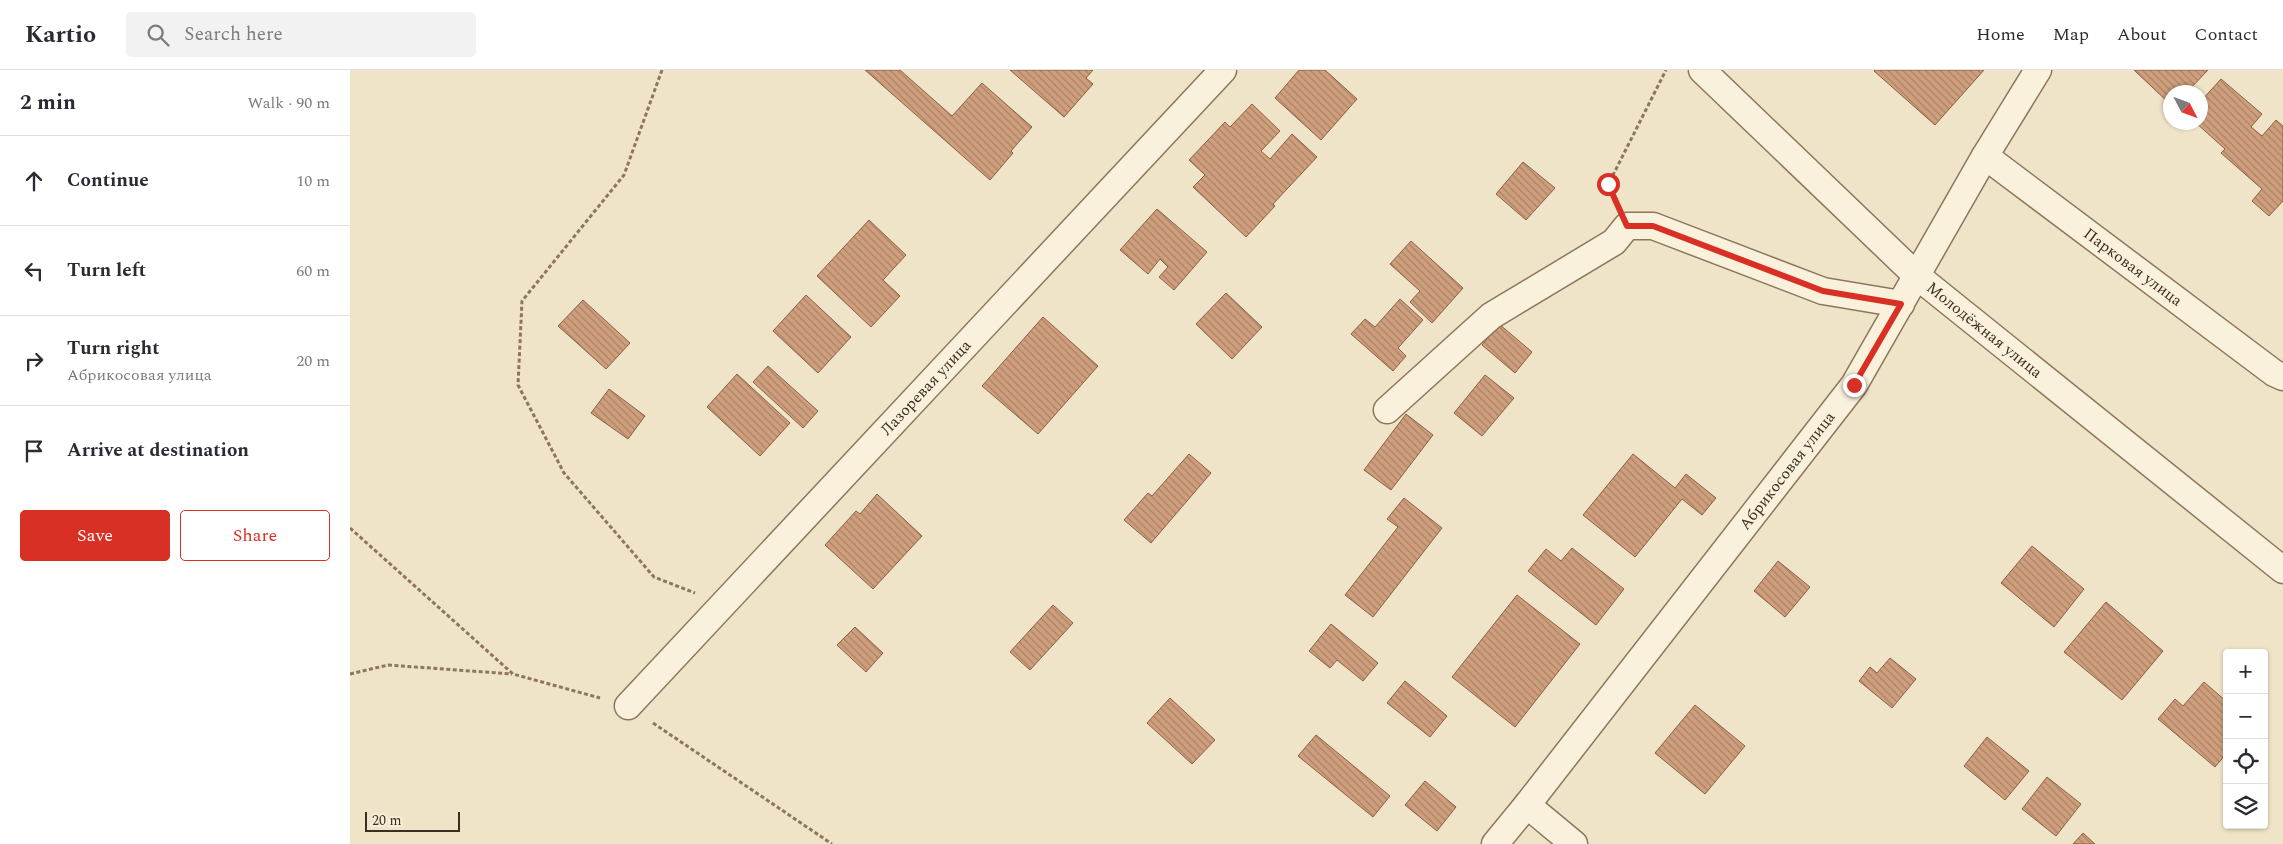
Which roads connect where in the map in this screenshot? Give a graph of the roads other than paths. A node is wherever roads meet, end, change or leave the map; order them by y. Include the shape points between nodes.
1 (1223, 70) edge
2 (1702, 70) edge
3 (2038, 70) edge
4 (1985, 156) junction
5 (1917, 276) junction
6 (1901, 304) junction
7 (2283, 377) edge
8 (1387, 410) dead end
9 (2283, 570) edge
10 (628, 706) road end
11 (1527, 805) junction
12 (1495, 844) edge
13 (1574, 844) edge

1 - 10 street, Лазоревая улица
2 - 5 street, Молодёжная улица
3 - 4 street, Абрикосовая улица
4 - 5 street, Абрикосовая улица
4 - 7 street, Парковая улица
5 - 6 street, Абрикосовая улица
5 - 9 street, Молодёжная улица
6 - 8 street via 1823,291 1653,226 1627,226 1614,242 1491,316
6 - 11 street, Абрикосовая улица via 1854,385
11 - 12 street, Абрикосовая улица
11 - 13 street

